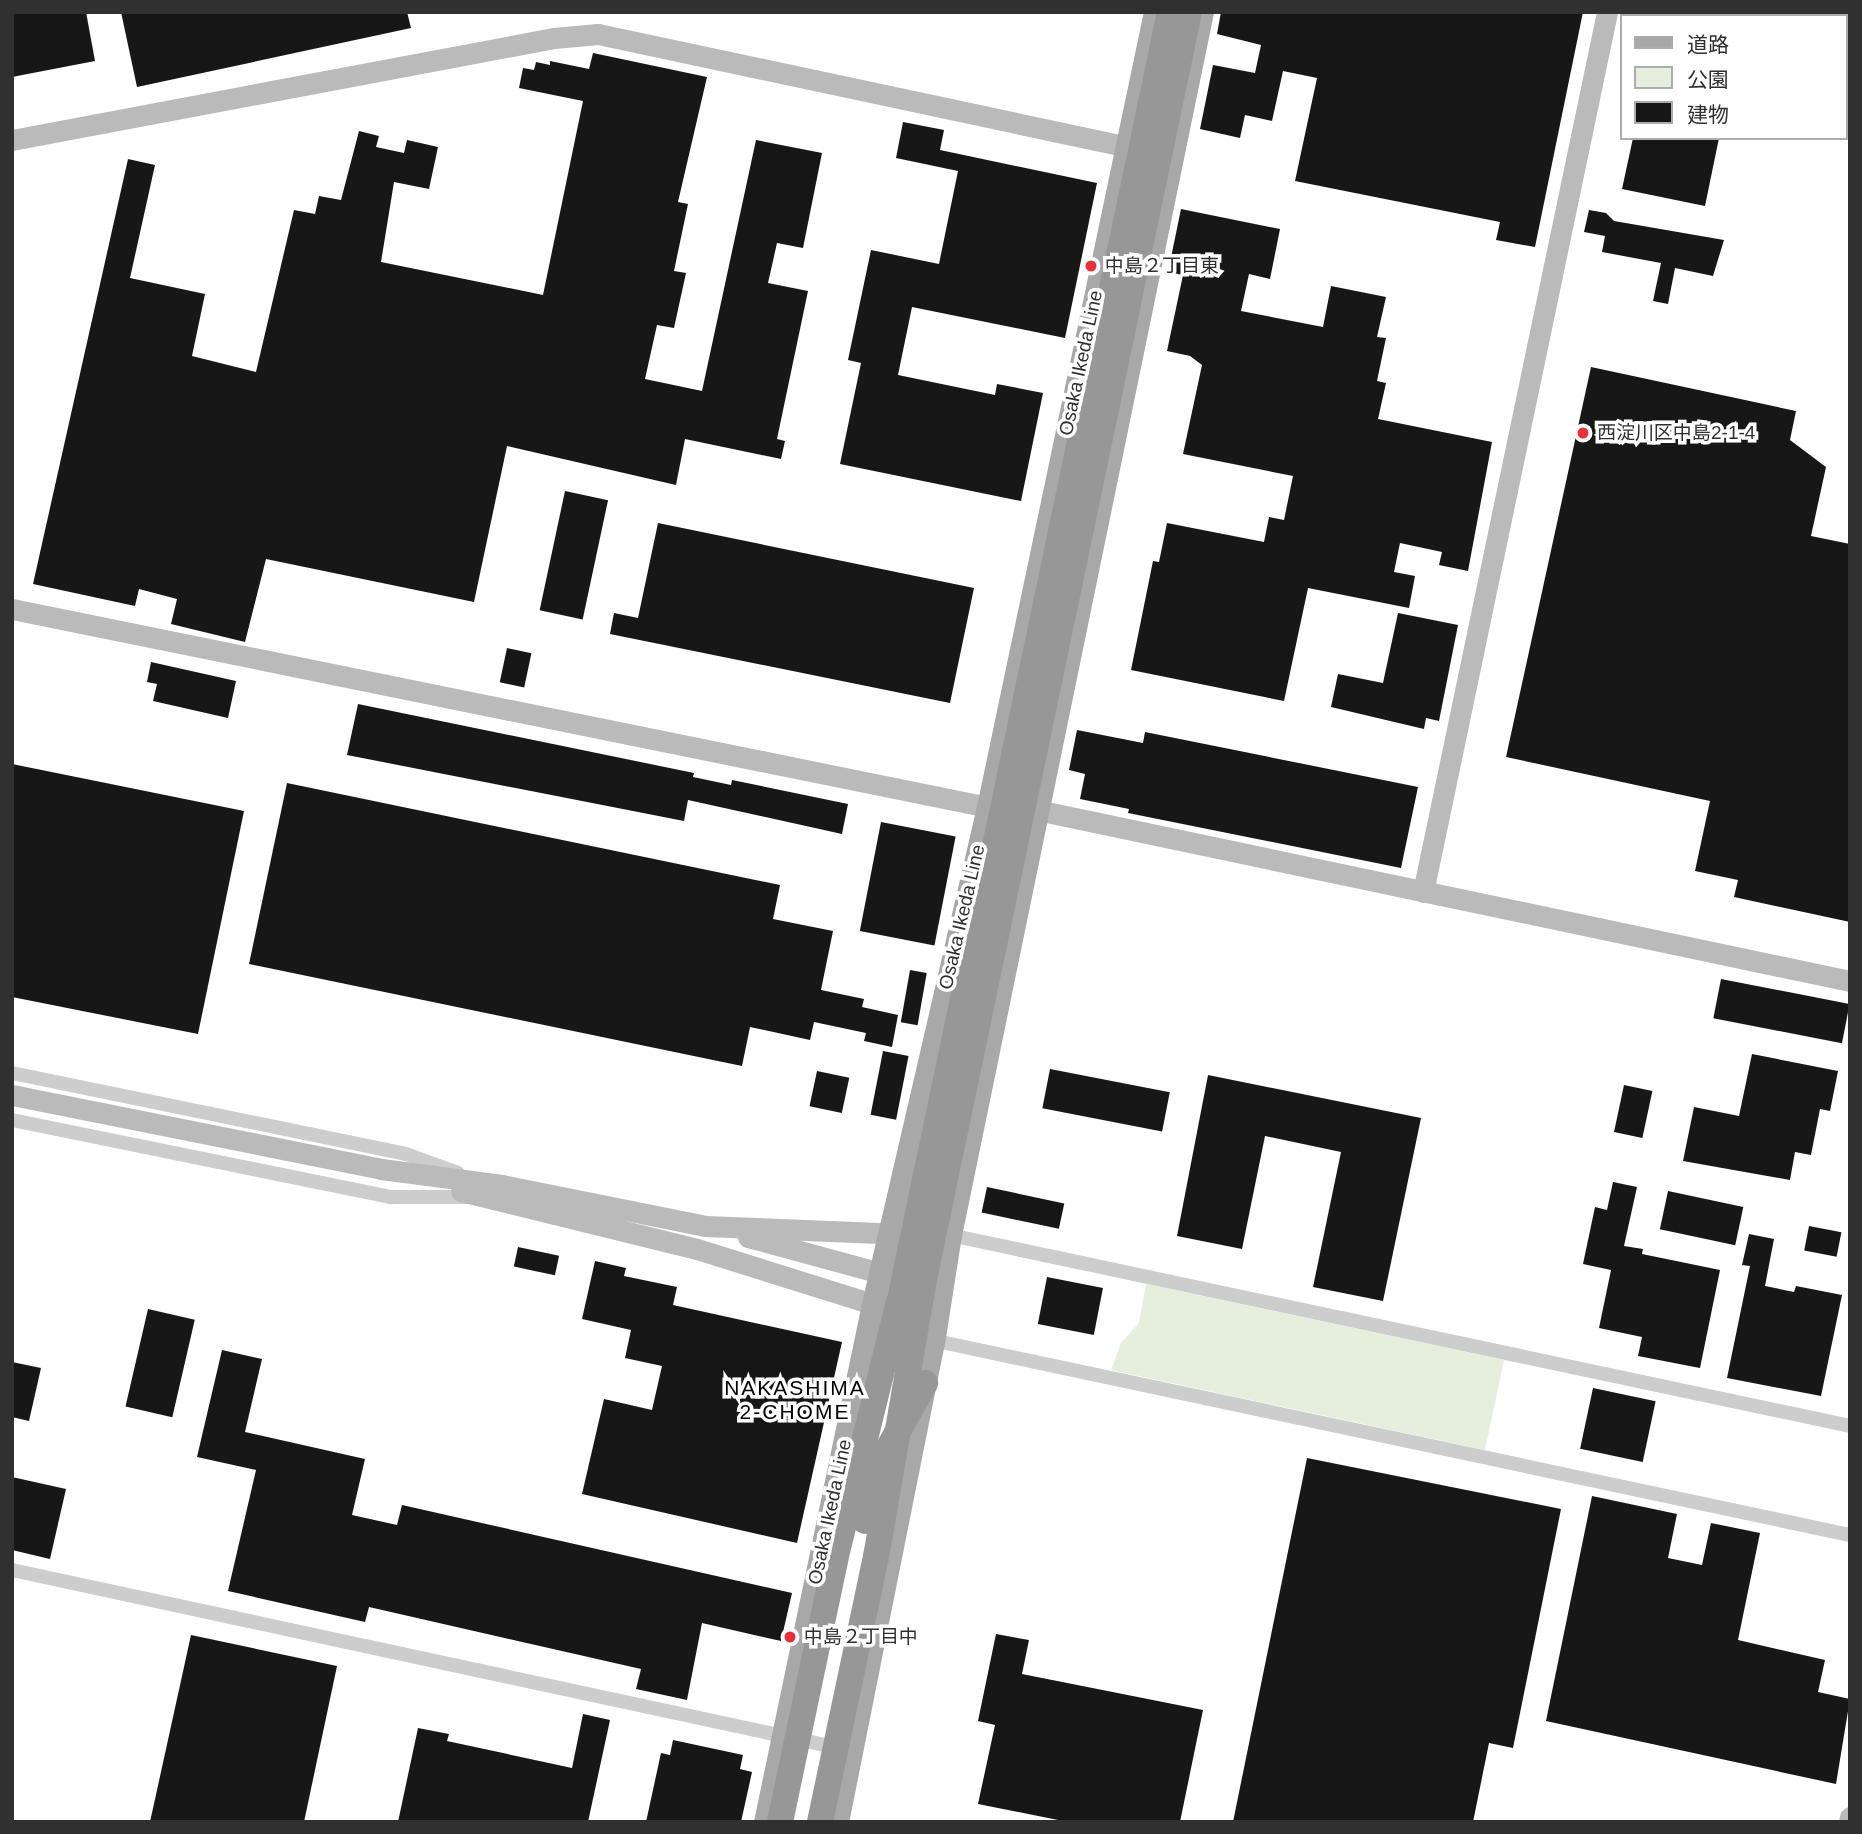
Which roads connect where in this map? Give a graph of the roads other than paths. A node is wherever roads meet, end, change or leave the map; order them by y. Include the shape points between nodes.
1 (1155, 12) edge
2 (1170, 12) edge
3 (1189, 12) edge
4 (1202, 12) edge
5 (1607, 12) edge
6 (12, 140) edge
7 (1127, 146) junction
8 (1173, 156) junction
9 (12, 608) edge
10 (988, 807) junction
11 (1037, 810) junction
12 (1423, 892) junction
13 (1850, 981) edge
14 (12, 1073) edge
15 (12, 1095) edge
16 (12, 1120) edge
17 (486, 1190) junction
18 (705, 1226) junction
19 (889, 1233) junction
20 (950, 1235) junction
21 (881, 1270) junction
22 (873, 1304) junction
23 (933, 1343) junction
24 (925, 1382) junction
25 (1850, 1426) edge
26 (1850, 1535) edge
27 (12, 1570) edge
28 (783, 1736) junction
29 (852, 1750) junction
30 (765, 1822) edge
31 (780, 1822) edge
32 (802, 1822) edge
33 (820, 1822) edge
34 (837, 1822) edge

1 - 7 main road, Osaka Ikeda Line
2 - 31 highway, bridge via 906,1271 835,1560
3 - 33 highway, bridge via 923,1284 876,1557
4 - 8 main road
5 - 12 street
6 - 7 street via 598,34
7 - 8 street
7 - 10 main road, Osaka Ikeda Line
8 - 11 main road
9 - 10 street
10 - 11 street
10 - 19 main road, Osaka Ikeda Line
11 - 12 street
11 - 20 main road
12 - 13 street
14 - 17 street via 406,1154
15 - 17 street
16 - 17 street via 391,1198
17 - 18 street
17 - 22 street
18 - 19 street
18 - 21 street
19 - 20 street
19 - 21 main road, Osaka Ikeda Line
20 - 23 main road
20 - 25 street
21 - 22 main road, Osaka Ikeda Line
21 - 23 street via 900,1279 918,1297 929,1317
22 - 23 street
22 - 28 main road, Osaka Ikeda Line
23 - 24 main road
23 - 26 street
24 - 29 main road
24 - 32 highway via 880,1463
27 - 28 street
28 - 29 street
28 - 30 main road, Osaka Ikeda Line
29 - 34 main road

